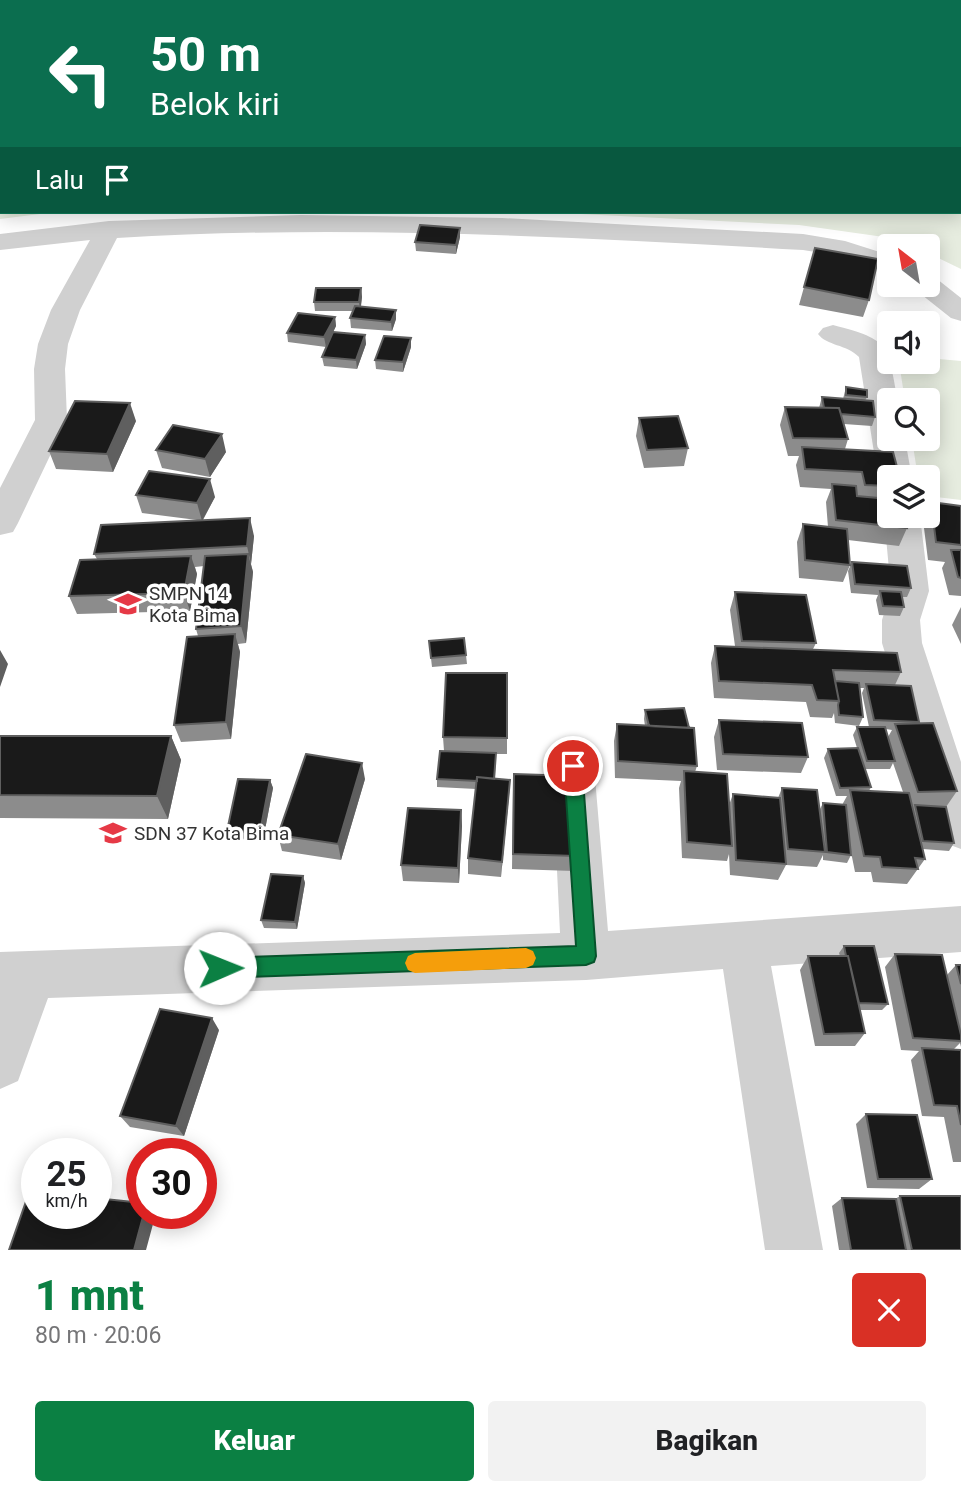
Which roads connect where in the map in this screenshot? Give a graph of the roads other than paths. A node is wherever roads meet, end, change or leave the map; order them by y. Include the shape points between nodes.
1 (109, 229) junction
2 (0, 242) edge
3 (877, 260) edge
4 (940, 295) edge
5 (961, 312) edge
6 (834, 334) dead end
7 (893, 465) edge
8 (0, 523) edge
9 (914, 528) edge
10 (573, 766) dead end
11 (961, 829) edge
12 (961, 929) edge
13 (743, 943) junction
14 (586, 956) junction
15 (16, 975) edge
16 (0, 1063) edge
17 (794, 1250) edge

1 - 2 street
1 - 3 street via 323,221 539,228 803,242
1 - 8 street via 72,294 49,374 54,408 51,420
4 - 5 street
6 - 7 street via 861,342 874,354
9 - 11 street via 902,643
10 - 14 street
12 - 13 street
13 - 14 street
13 - 17 street
14 - 15 street
15 - 16 street

